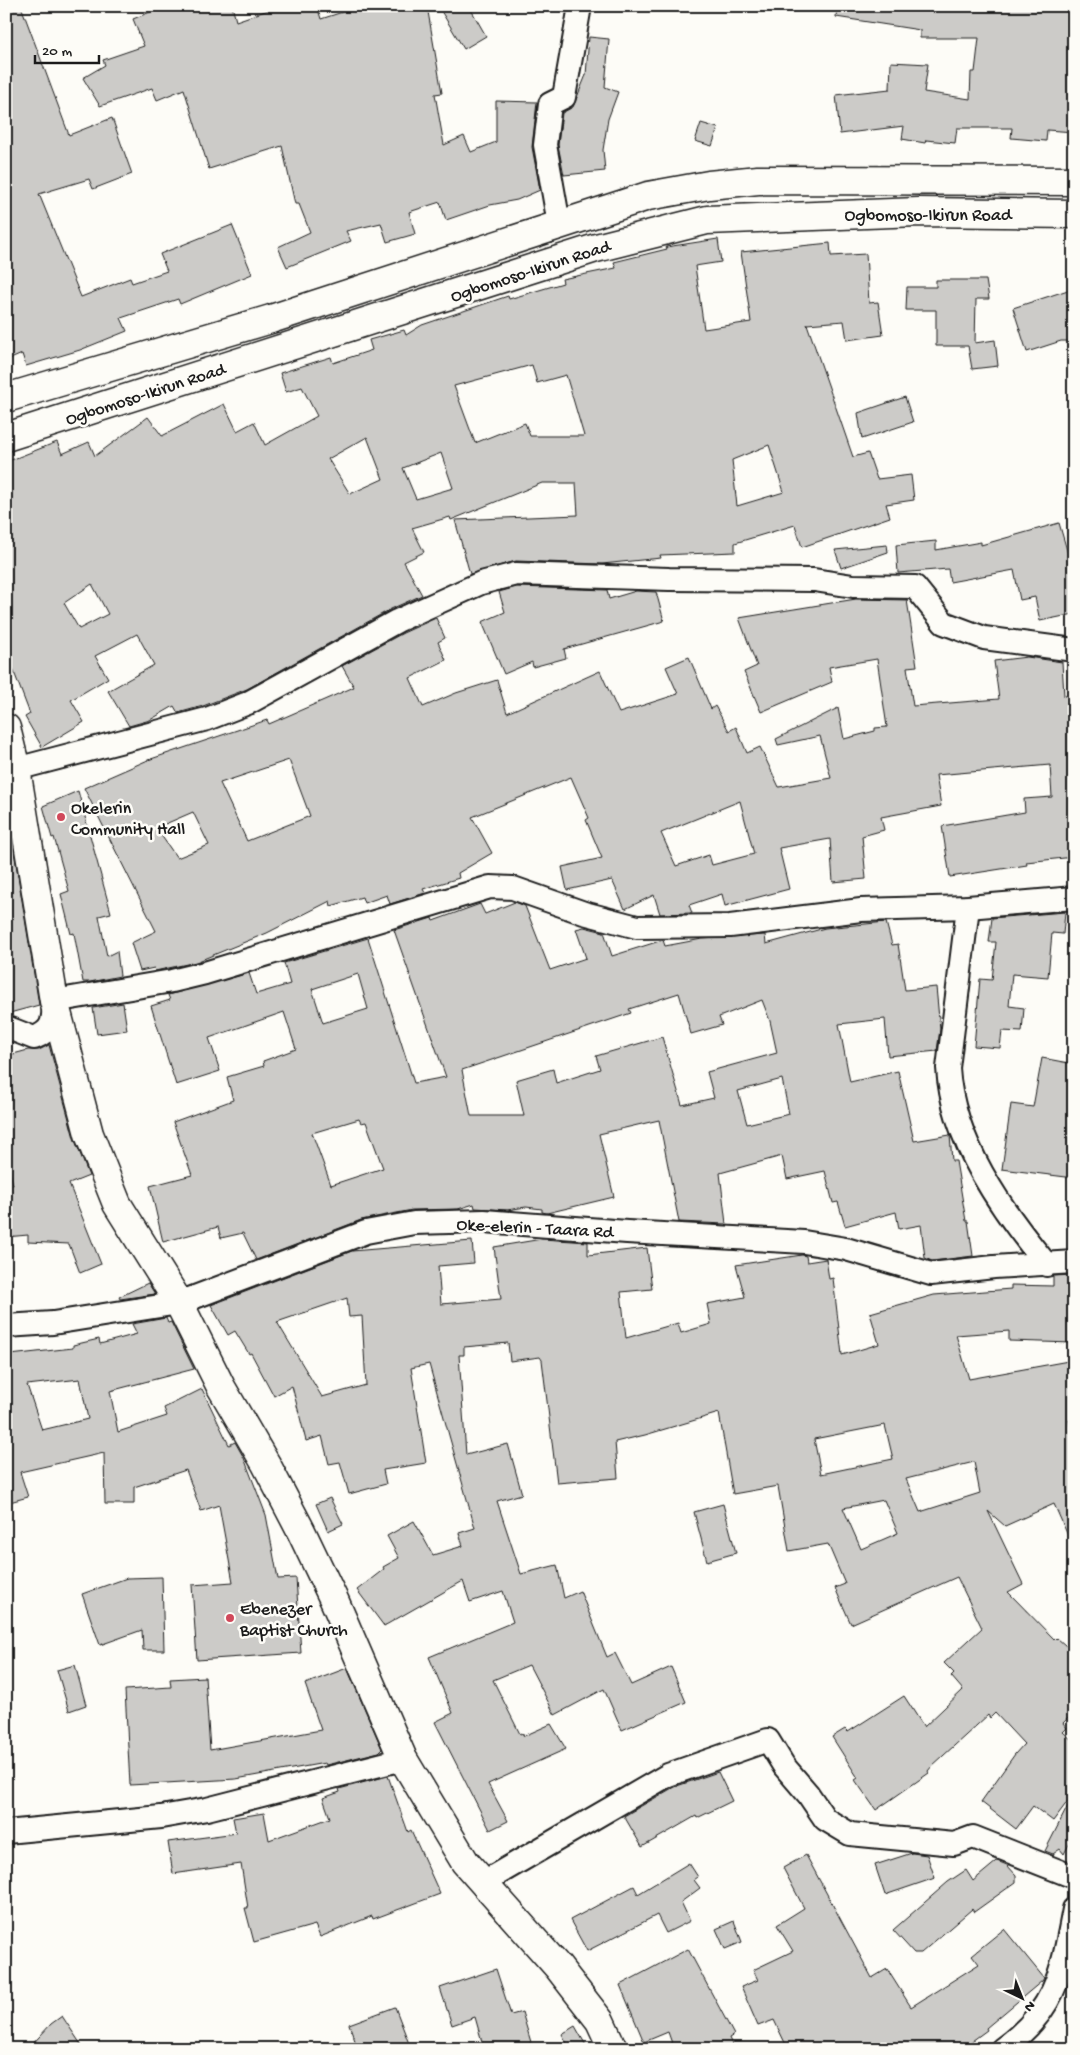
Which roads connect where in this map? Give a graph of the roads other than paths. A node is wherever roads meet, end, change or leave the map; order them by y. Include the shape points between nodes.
1 (580, 6) edge
2 (1074, 181) edge
3 (1074, 214) edge
4 (559, 224) junction
5 (6, 398) edge
6 (6, 437) edge
7 (1074, 650) edge
8 (6, 728) edge
9 (16, 769) junction
10 (1074, 898) edge
11 (968, 907) junction
12 (54, 1001) junction
13 (6, 1028) edge
14 (1074, 1262) edge
15 (1048, 1265) junction
16 (179, 1303) junction
17 (6, 1326) edge
18 (403, 1759) junction
19 (6, 1832) edge
20 (1074, 1877) edge
21 (482, 1883) junction
22 (1074, 1909) edge
23 (613, 2049) edge
24 (1002, 2049) edge

1 - 4 street via 564,97 550,104 545,145
2 - 4 main road, Ogbomoso-Ikirun Road via 758,180 648,196
3 - 6 main road, Ogbomoso-Ikirun Road via 918,212 707,220 596,248
4 - 5 main road, Ogbomoso-Ikirun Road via 271,319
7 - 9 street via 984,638 944,623 915,587 853,586 814,580 516,574 481,583 397,621 248,703 207,720
8 - 9 main road
9 - 12 main road
10 - 11 street
11 - 12 street via 861,910 730,926 637,927 513,888 490,887 205,973
11 - 15 street via 948,1068 949,1091 962,1133 1002,1205
12 - 13 street via 52,1021 46,1033 34,1038
12 - 16 main road via 101,1168 117,1204
14 - 15 street, Oke-elerin - Taara Rd
15 - 16 street, Oke-elerin - Taara Rd via 931,1274 846,1249 804,1242 484,1221 414,1223 366,1232
16 - 17 street, Oke-elerin - Taara Rd via 53,1323
16 - 18 main road via 221,1387 301,1531
18 - 19 street via 207,1809 161,1817
18 - 21 main road
20 - 21 street via 973,1837 954,1844 850,1834 825,1819 768,1740 668,1775
21 - 23 main road via 558,1967 600,2021
22 - 24 street via 1058,1981 1041,2014

